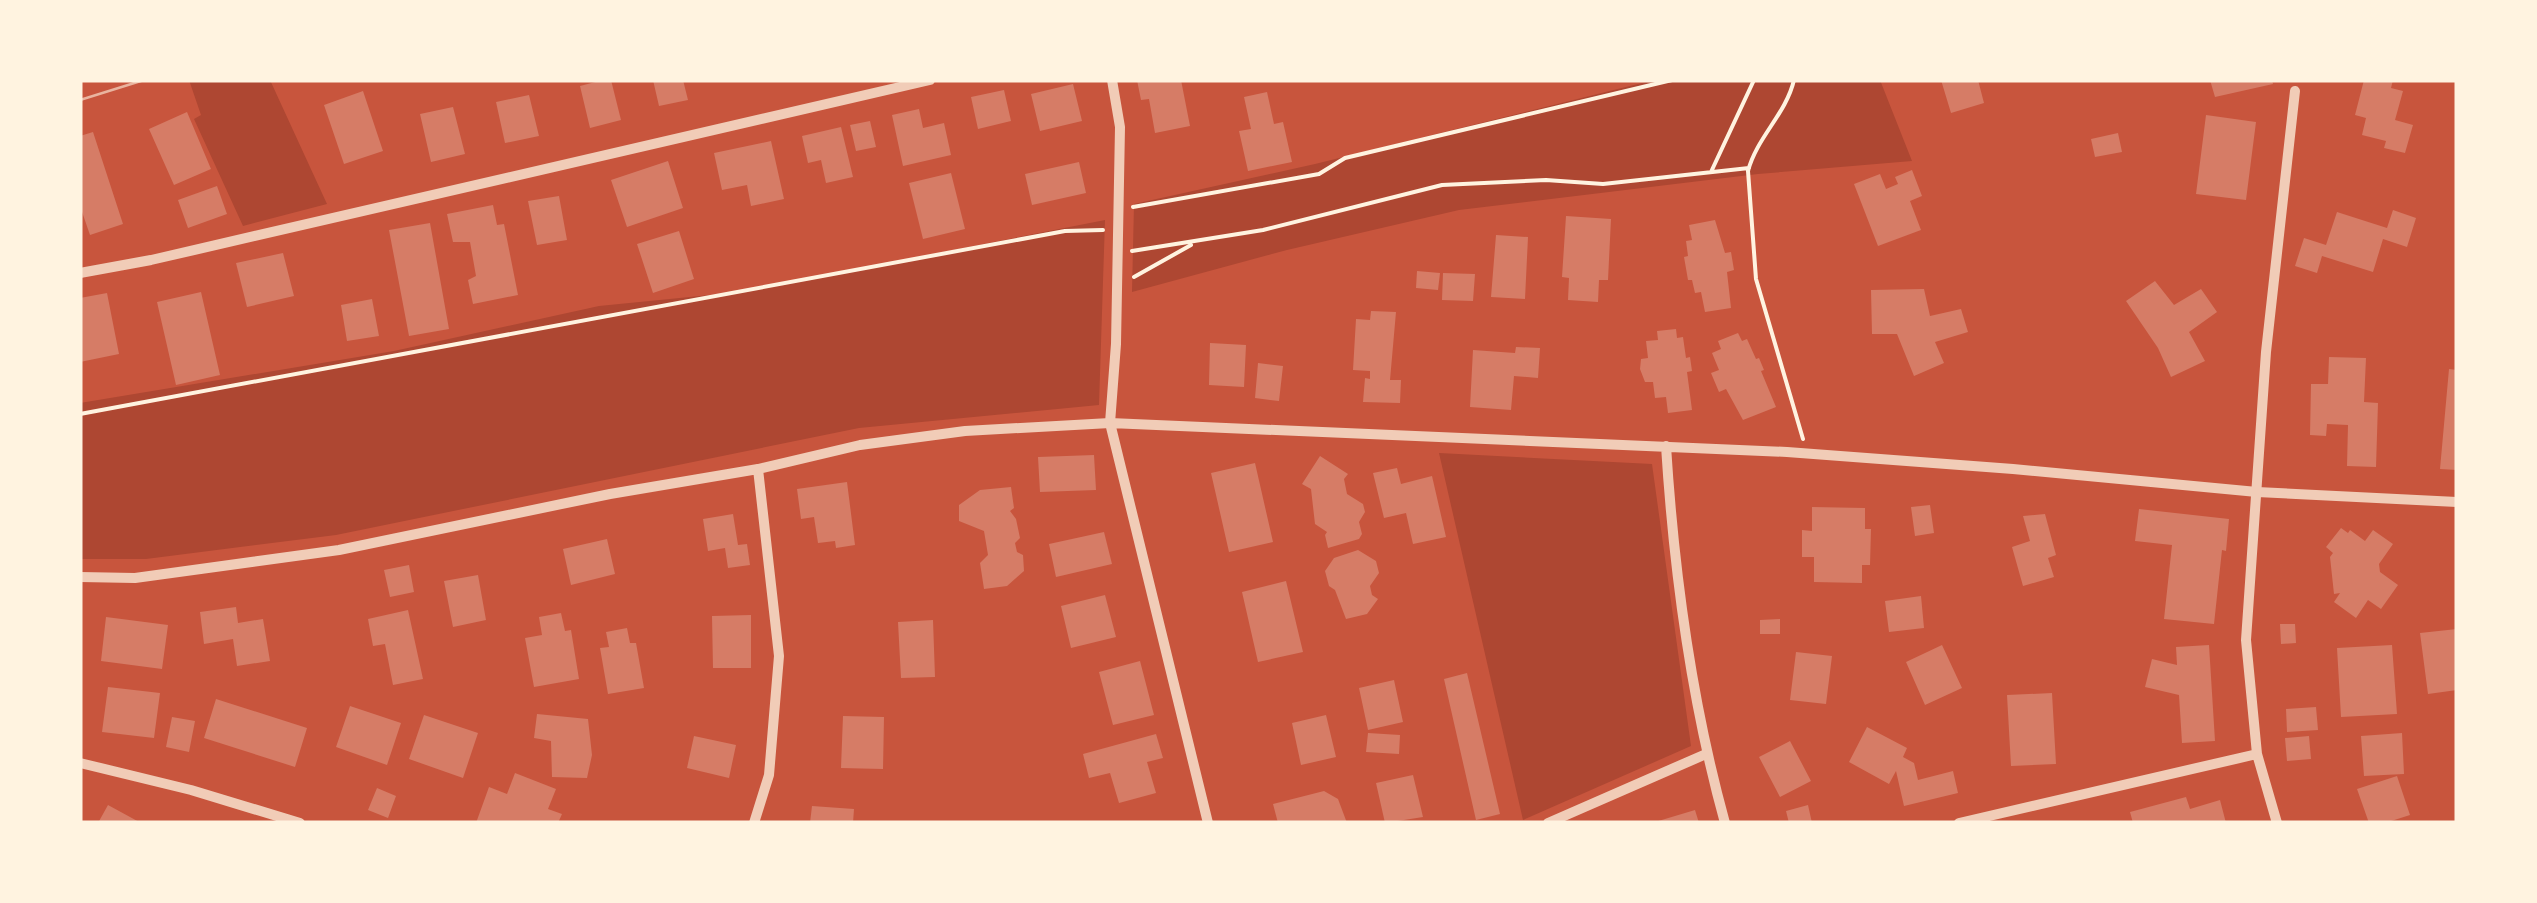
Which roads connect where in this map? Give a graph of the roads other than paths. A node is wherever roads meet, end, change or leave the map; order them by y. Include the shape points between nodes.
1 (930, 80) edge
2 (1112, 80) edge
3 (2295, 91) dead end
4 (80, 272) edge
5 (1110, 423) junction
6 (1666, 446) junction
7 (758, 469) junction
8 (2257, 492) junction
9 (2457, 502) edge
10 (80, 577) edge
11 (1706, 754) junction
12 (2257, 754) junction
13 (80, 763) edge
14 (300, 823) edge
15 (754, 823) edge
16 (1208, 823) edge
17 (1548, 823) edge
18 (1725, 823) edge
19 (1959, 823) edge
20 (2277, 823) edge

1 - 4 street
2 - 5 street via 1120,127
3 - 8 street
5 - 6 street
5 - 7 street via 860,445
5 - 16 street
6 - 8 street
6 - 11 street via 1672,542
7 - 10 street via 338,550 135,578
7 - 15 street via 780,656 769,775
8 - 9 street
8 - 12 street via 2246,640
11 - 17 street
11 - 18 street
12 - 19 street
12 - 20 street
13 - 14 street

